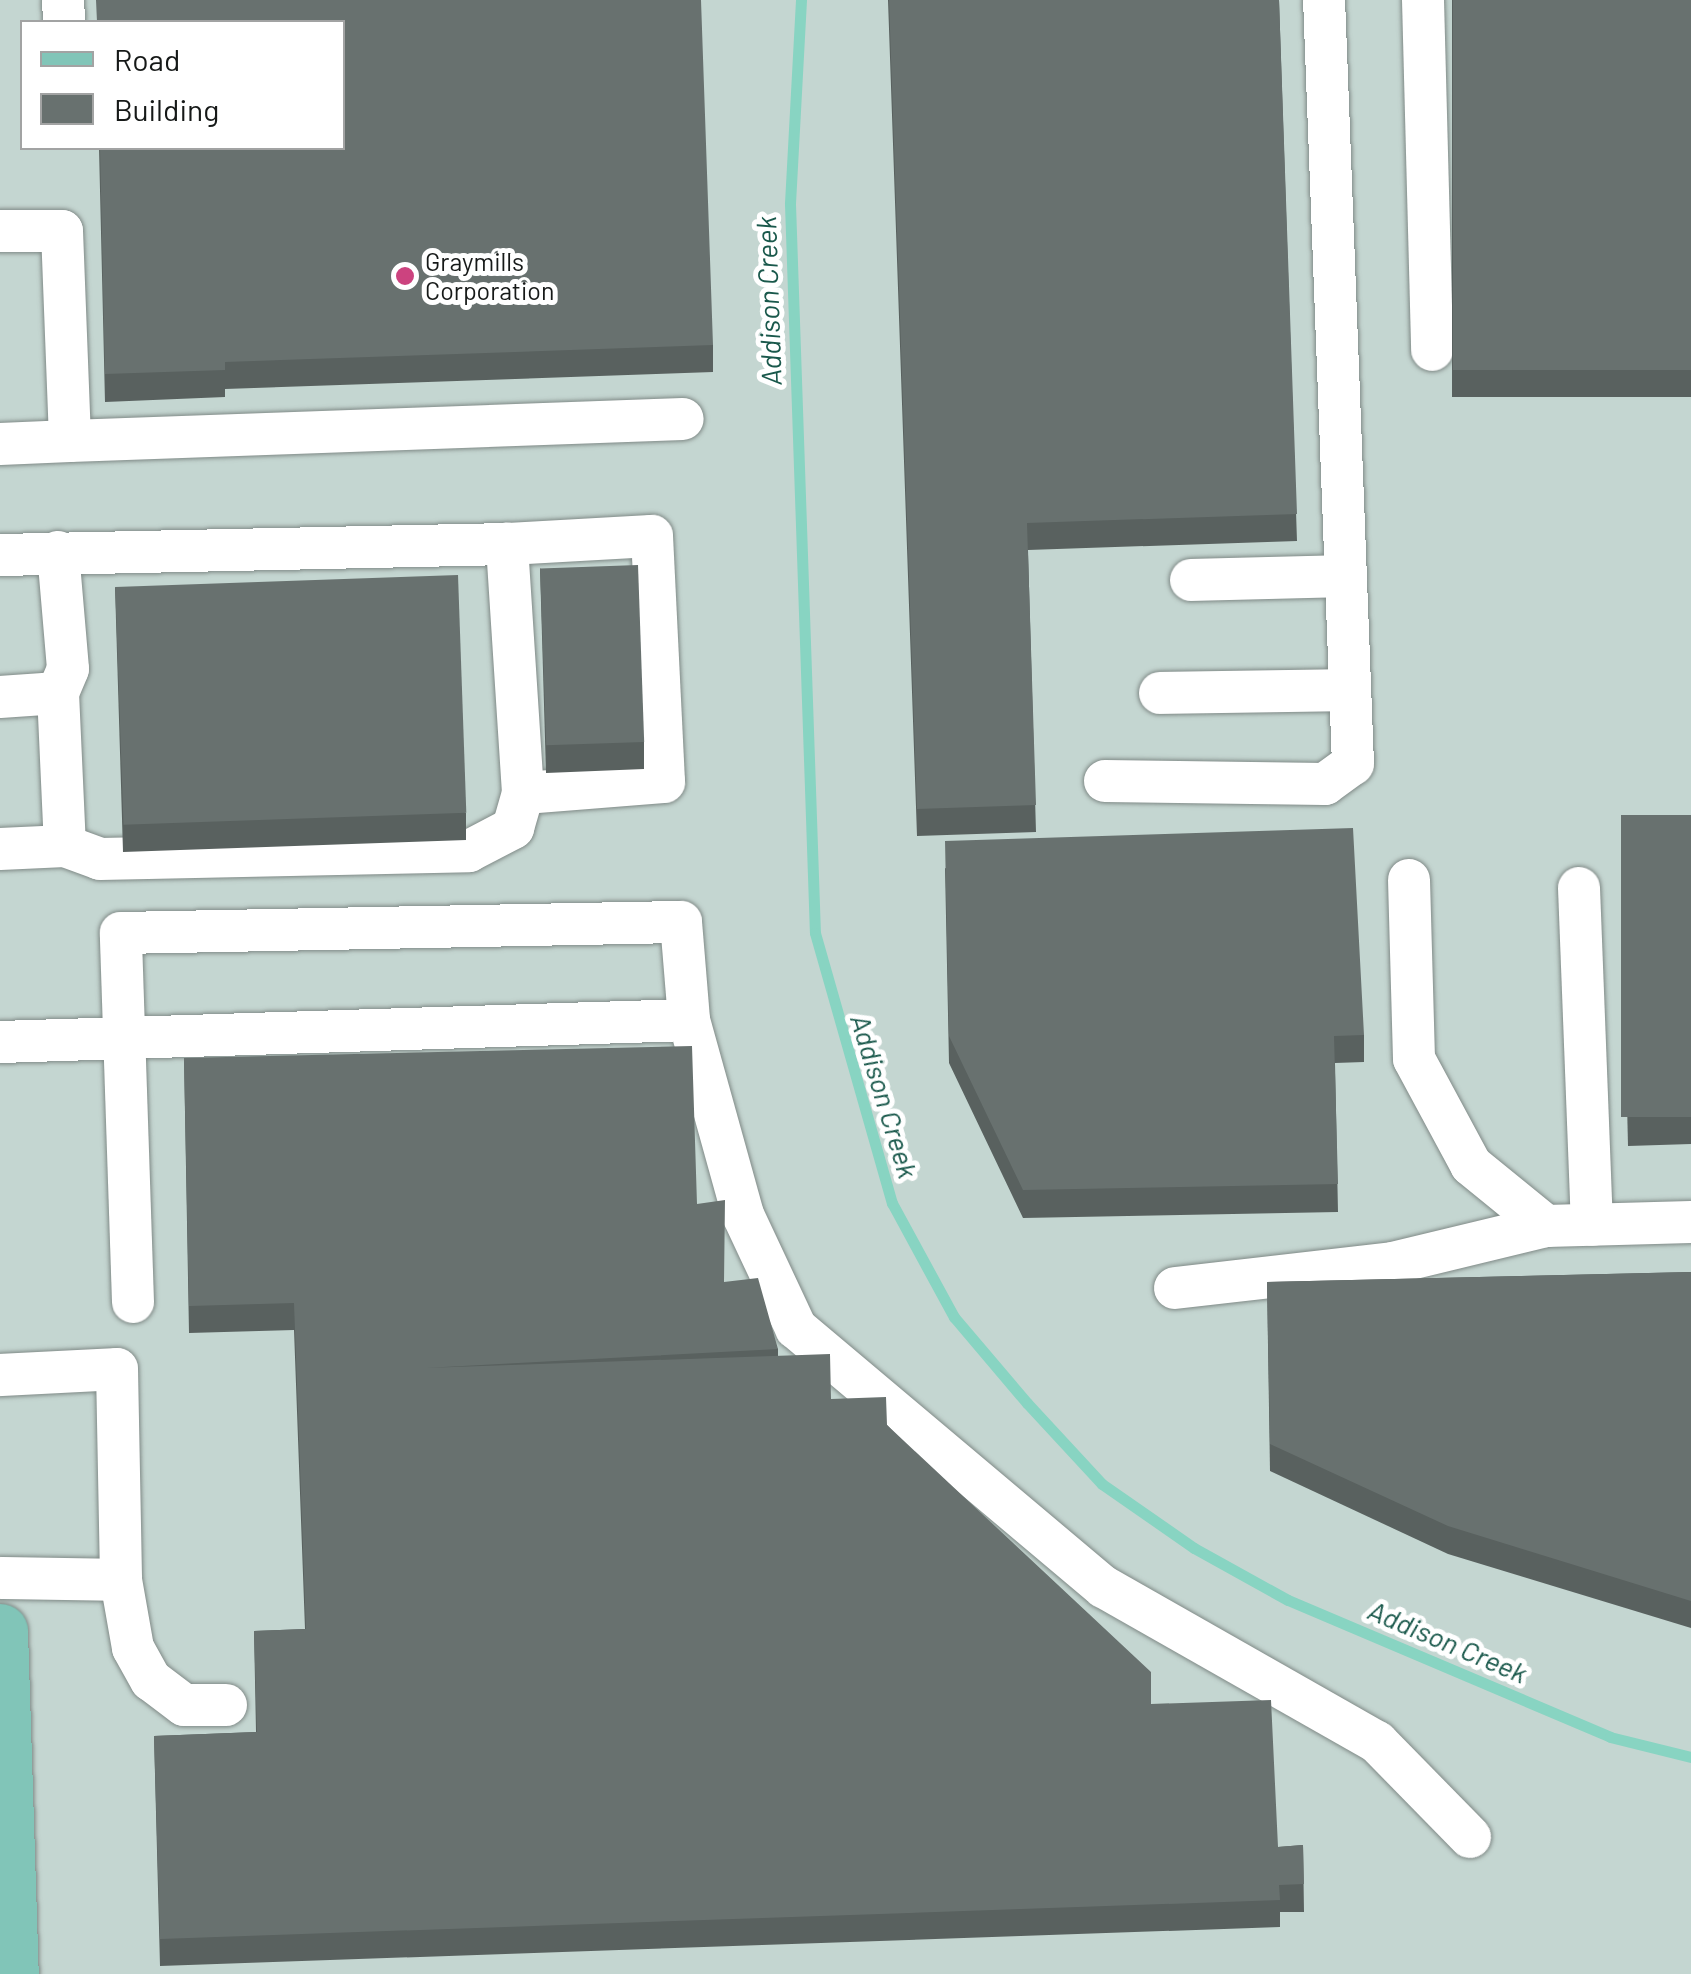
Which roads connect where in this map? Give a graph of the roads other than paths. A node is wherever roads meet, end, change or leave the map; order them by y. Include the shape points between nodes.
1 (1324, 0) edge
2 (1423, 0) edge
3 (0, 230) edge
4 (1432, 350) dead end
5 (683, 419) dead end
6 (70, 441) junction
7 (0, 444) edge
8 (507, 544) junction
9 (58, 552) junction
10 (0, 555) edge
11 (1346, 576) junction
12 (1190, 580) dead end
13 (1350, 690) junction
14 (58, 693) junction
15 (1160, 693) dead end
16 (0, 697) edge
17 (1105, 781) dead end
18 (524, 794) junction
19 (65, 846) junction
20 (0, 849) edge
21 (1409, 880) dead end
22 (1579, 888) dead end
23 (689, 1020) junction
24 (122, 1040) junction
25 (0, 1042) edge
26 (1691, 1222) edge
27 (1592, 1225) junction
28 (1546, 1226) junction
29 (1174, 1288) dead end
30 (132, 1302) dead end
31 (0, 1375) edge
32 (0, 1578) edge
33 (121, 1580) junction
34 (0, 1631) edge
35 (226, 1704) dead end
36 (2, 1789) edge
37 (1470, 1837) dead end
38 (7, 1944) edge

1 - 11 street
2 - 4 street
3 - 6 street via 62,230
5 - 6 street
6 - 7 street
8 - 9 street via 256,556 219,546
8 - 18 street
8 - 18 street via 652,536 664,782
9 - 10 street
9 - 14 street via 68,669
11 - 12 street
11 - 13 street
13 - 15 street
13 - 17 street via 1352,764 1325,784
14 - 16 street
14 - 19 street
18 - 19 street via 513,828 469,851 100,858
19 - 20 street
21 - 28 street via 1414,1059 1471,1165
22 - 27 street
23 - 24 street
23 - 24 street via 681,922 121,933
23 - 37 street via 743,1215 796,1328 1104,1587 1377,1742
24 - 25 street
24 - 30 street
26 - 27 street
27 - 28 street
28 - 29 street via 1393,1263
31 - 33 street via 117,1369
32 - 33 street
33 - 35 street via 133,1648 151,1680 184,1704
34 - 36 main road
36 - 38 main road

